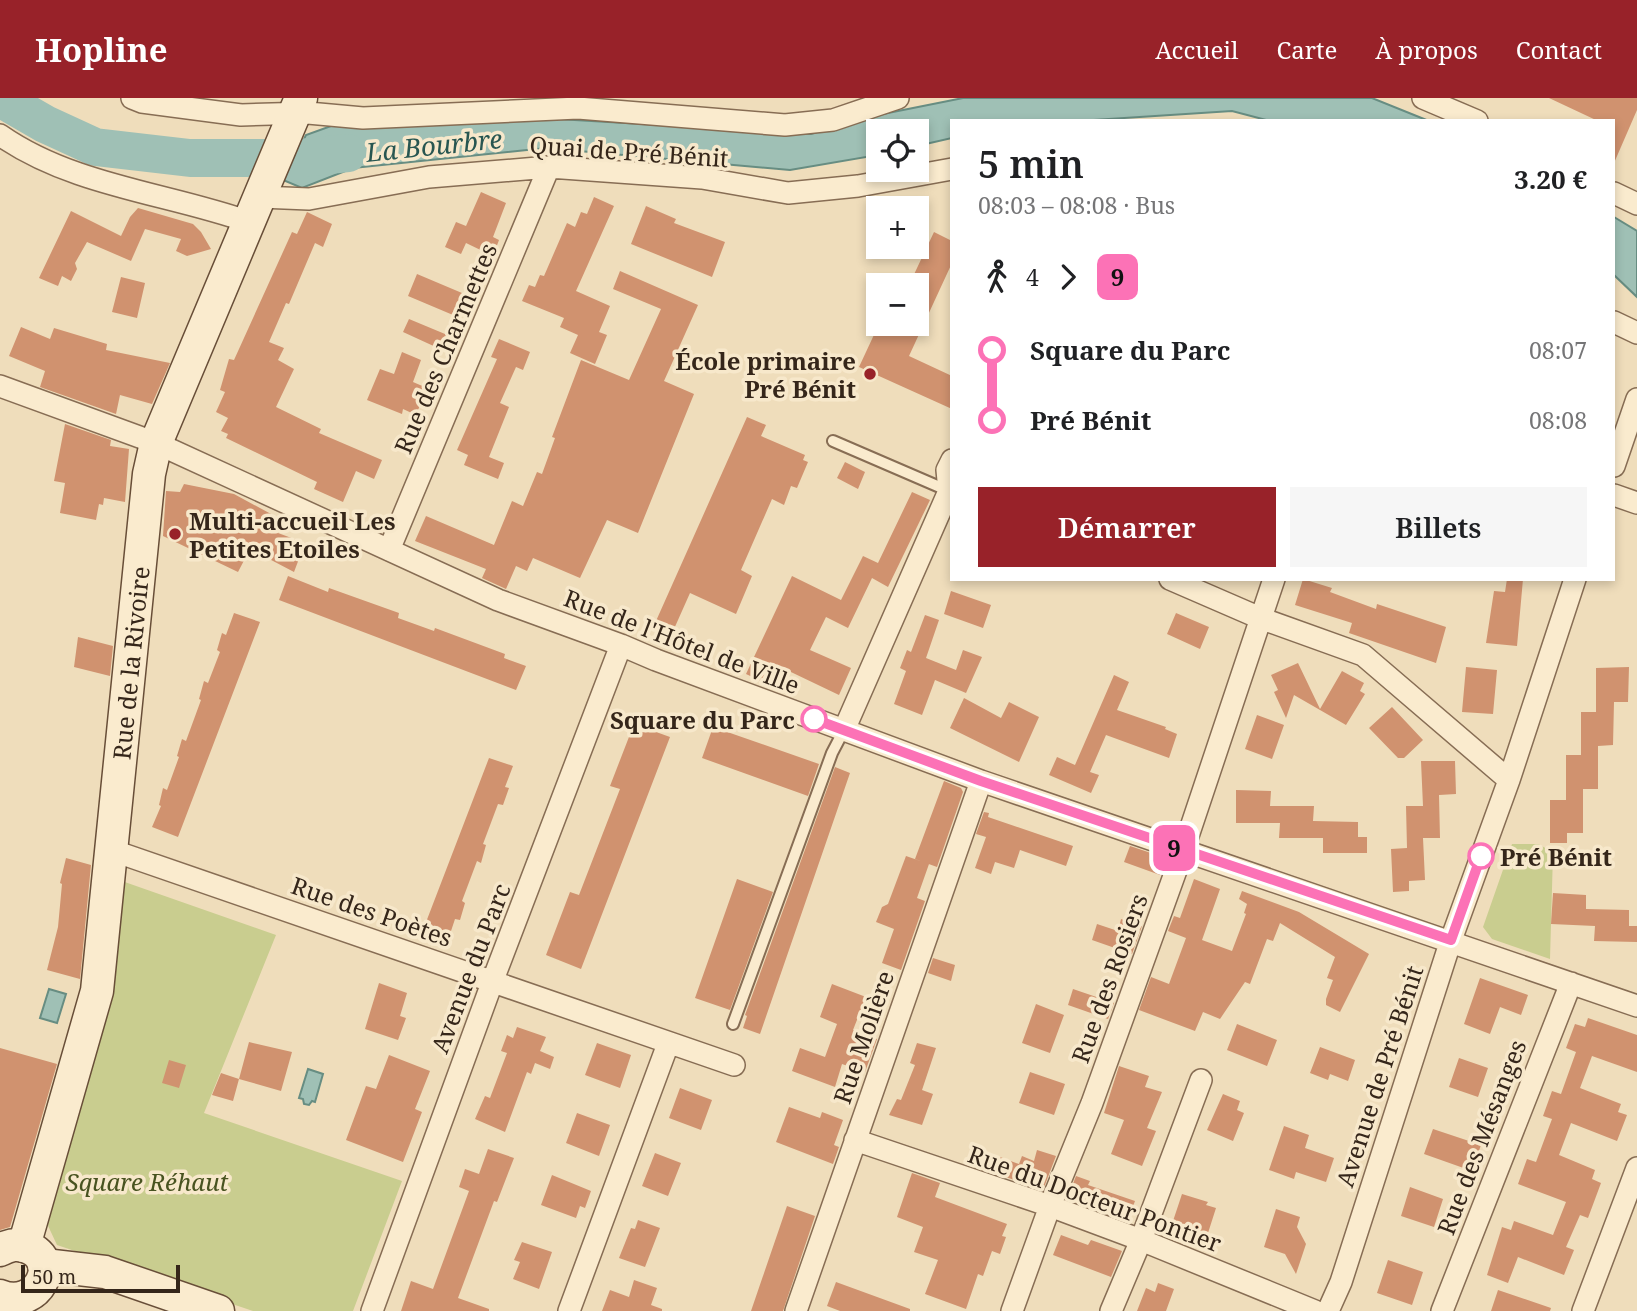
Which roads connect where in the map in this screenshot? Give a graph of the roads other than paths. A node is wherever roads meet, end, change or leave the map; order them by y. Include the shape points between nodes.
1 (132, 98) edge
2 (898, 98) edge
3 (1423, 98) edge
4 (295, 113) edge
5 (1472, 119) edge
6 (0, 135) edge
7 (548, 166) junction
8 (950, 169) edge
9 (1615, 193) edge
10 (257, 202) junction
11 (1637, 204) edge
12 (1615, 322) edge
13 (1637, 333) edge
14 (0, 386) edge
15 (1637, 399) edge
16 (834, 441) dead end
17 (156, 443) junction
18 (1615, 463) edge
19 (950, 464) edge
20 (950, 489) edge
21 (1615, 495) edge
22 (1637, 503) edge
23 (389, 550) junction
24 (1175, 581) edge
25 (1273, 581) edge
26 (1574, 581) edge
27 (1260, 618) junction
28 (621, 645) junction
29 (844, 730) junction
30 (1509, 780) junction
31 (981, 781) junction
32 (111, 850) junction
33 (1183, 851) junction
34 (1451, 940) junction
35 (493, 981) junction
36 (1571, 983) junction
37 (1637, 1006) edge
38 (733, 1024) dead end
39 (668, 1044) junction
40 (734, 1065) dead end
41 (1202, 1080) dead end
42 (855, 1140) junction
43 (1637, 1168) edge
44 (1050, 1206) junction
45 (1141, 1240) junction
46 (22, 1253) edge
47 (18, 1303) edge
48 (218, 1311) edge
49 (372, 1311) edge
50 (569, 1311) edge
51 (796, 1311) edge
52 (1012, 1311) edge
53 (1111, 1311) edge
54 (1315, 1311) edge
55 (1328, 1311) edge
56 (1442, 1311) edge
57 (1583, 1311) edge

1 - 4 street via 241,115
2 - 4 street via 833,120 785,125 578,108 363,118
3 - 5 street
4 - 10 street, Rue de la Rivoire
6 - 10 street, Quai de Pré Bénit via 74,172
7 - 8 street, Quai de Pré Bénit via 702,178 788,193
7 - 10 street, Quai de Pré Bénit via 429,177 309,199
7 - 23 street, Rue des Charmettes
9 - 11 street
10 - 17 street, Rue de la Rivoire
12 - 13 street
14 - 17 street, Rue de l'Hôtel de Ville
15 - 18 street
16 - 20 lane
17 - 23 street, Rue de l'Hôtel de Ville
17 - 32 street, Rue de la Rivoire via 149,474
19 - 20 street
20 - 29 street
21 - 22 street
23 - 28 street, Rue de l'Hôtel de Ville via 498,600
24 - 27 street
25 - 27 street, Rue des Rosiers
26 - 30 street, Avenue de Pré Bénit
27 - 30 street via 1363,655
27 - 33 street, Rue des Rosiers
28 - 29 street, Rue de l'Hôtel de Ville
28 - 35 street, Avenue du Parc
29 - 31 street, Rue de l'Hôtel de Ville
29 - 38 lane
30 - 34 street, Avenue de Pré Bénit
31 - 33 street, Rue de l'Hôtel de Ville
31 - 42 street, Rue Molière
32 - 35 street, Rue des Poètes
32 - 46 street, Rue de la Rivoire via 97,991
33 - 34 street, Rue de l'Hôtel de Ville
33 - 44 street, Rue des Rosiers
34 - 36 street, Rue de l'Hôtel de Ville
34 - 55 street, Avenue de Pré Bénit
35 - 39 street, Rue des Poètes
35 - 49 street, Avenue du Parc
36 - 37 street, Rue de l'Hôtel de Ville
36 - 56 street, Rue des Mésanges
39 - 40 street, Rue des Poètes
39 - 50 street
41 - 45 street
42 - 44 street, Rue du Docteur Pontier
42 - 51 street, Rue Molière
43 - 57 street
44 - 45 street, Rue du Docteur Pontier
44 - 52 street, Rue des Rosiers
45 - 53 street
45 - 54 street, Rue du Docteur Pontier
46 - 47 street, Rue de la Rivoire via 44,1282
46 - 48 street via 105,1272

